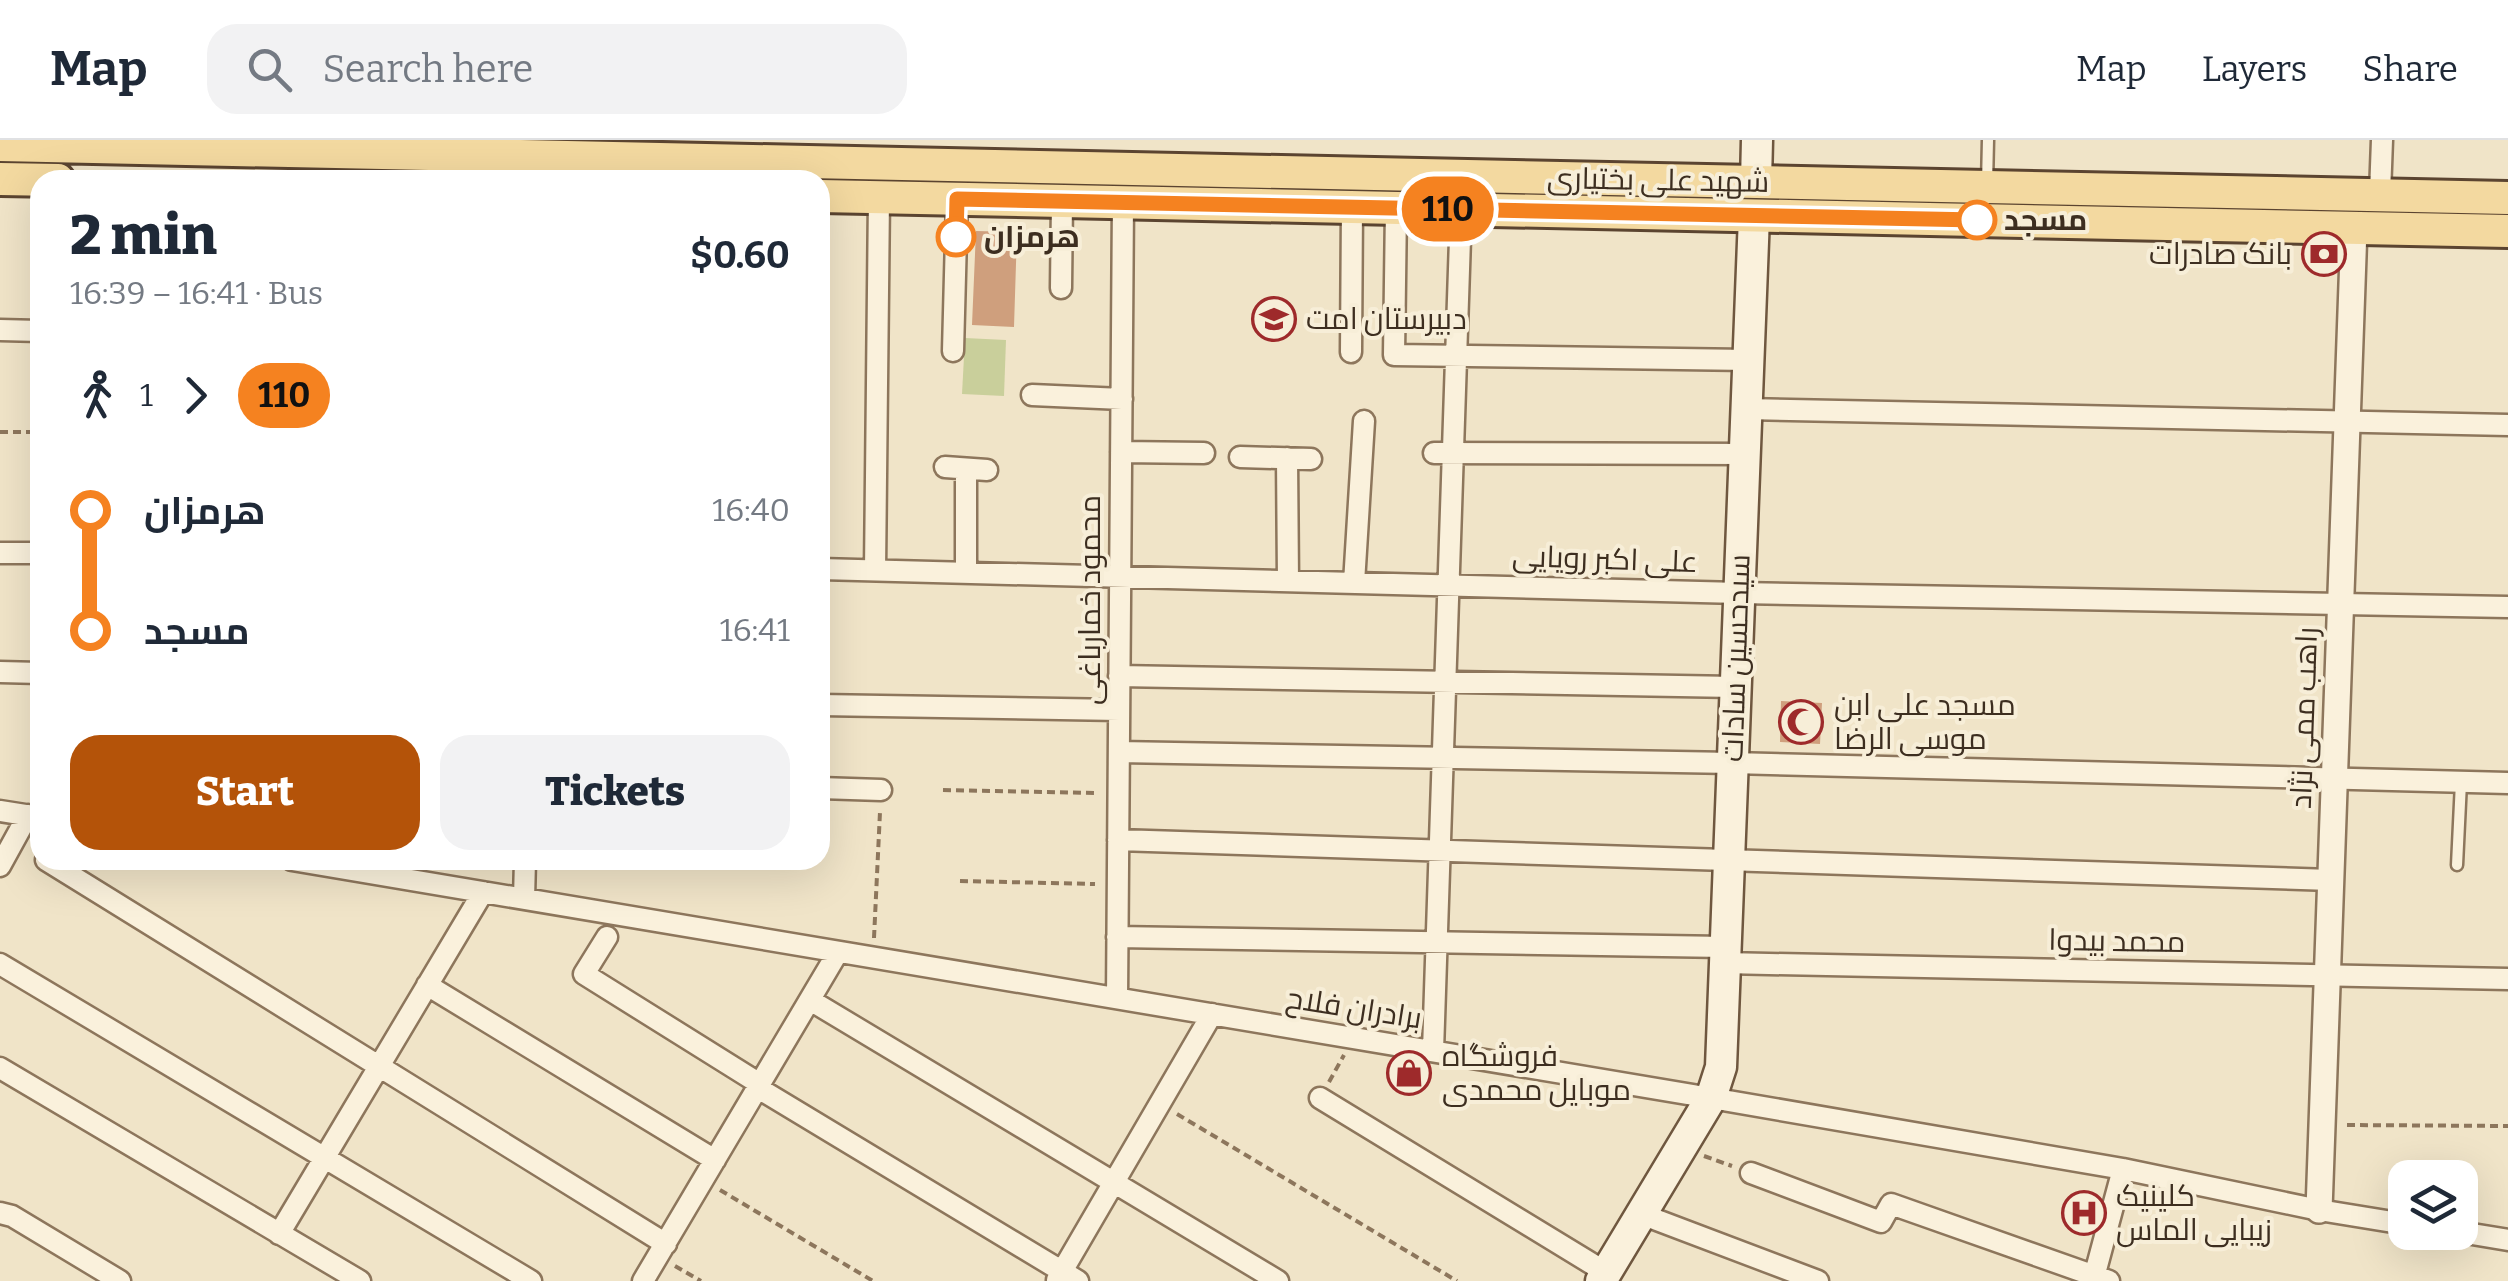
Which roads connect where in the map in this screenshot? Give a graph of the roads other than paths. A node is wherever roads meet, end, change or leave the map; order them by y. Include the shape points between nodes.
1 (1756, 140) edge
2 (1988, 140) edge
3 (2382, 140) edge
4 (171, 144) edge
5 (0, 146) edge
6 (564, 148) edge
7 (666, 150) edge
8 (1124, 168) junction
9 (0, 179) edge
10 (30, 180) edge
11 (1661, 180) junction
12 (1756, 182) junction
13 (1987, 185) junction
14 (2368, 194) junction
15 (830, 196) edge
16 (880, 197) junction
17 (2508, 198) edge
18 (957, 199) junction
19 (1062, 201) junction
20 (1123, 202) junction
21 (1352, 207) junction
22 (1396, 208) junction
23 (1461, 210) junction
24 (1660, 214) junction
25 (1754, 216) junction
26 (2354, 228) junction
27 (2508, 231) edge
28 (1060, 288) dead end
29 (0, 330) edge
30 (30, 331) edge
31 (953, 351) dead end
32 (1351, 352) dead end
33 (1456, 357) junction
34 (1748, 360) junction
35 (1032, 394) dead end
36 (1122, 399) junction
37 (1746, 409) junction
38 (2347, 421) junction
39 (1364, 422) dead end
40 (2508, 424) edge
41 (1121, 452) junction
42 (1204, 453) dead end
43 (1444, 453) junction
44 (1745, 454) junction
45 (1240, 457) dead end
46 (1287, 458) junction
47 (1311, 459) dead end
48 (944, 467) dead end
49 (0, 553) edge
50 (30, 553) edge
51 (830, 568) edge
52 (874, 570) junction
53 (966, 572) junction
54 (1120, 576) junction
55 (1288, 581) junction
56 (1354, 582) junction
57 (1448, 585) junction
58 (1738, 593) junction
59 (2341, 604) junction
60 (2508, 607) edge
61 (0, 672) edge
62 (30, 673) edge
63 (1120, 676) junction
64 (1445, 682) junction
65 (1735, 688) junction
66 (830, 705) edge
67 (1119, 710) junction
68 (1119, 752) junction
69 (1442, 760) junction
70 (1732, 763) junction
71 (2334, 778) junction
72 (2461, 782) junction
73 (2508, 783) edge
74 (830, 788) edge
75 (881, 790) road end
76 (0, 811) edge
77 (30, 815) edge
78 (30, 821) edge
79 (1118, 840) junction
80 (15, 841) junction
81 (30, 850) edge
82 (1440, 850) junction
83 (1728, 860) junction
84 (2457, 865) dead end
85 (0, 866) edge
86 (62, 870) edge
87 (352, 870) edge
88 (525, 870) edge
89 (2331, 880) junction
90 (483, 892) junction
91 (524, 898) junction
92 (1117, 936) junction
93 (606, 937) dead end
94 (1437, 942) junction
95 (838, 952) junction
96 (1724, 955) junction
97 (0, 964) edge
98 (2328, 975) junction
99 (2508, 979) edge
100 (428, 985) junction
101 (1117, 998) junction
102 (810, 1000) junction
103 (1212, 1014) junction
104 (1433, 1051) junction
105 (379, 1066) junction
106 (0, 1068) edge
107 (759, 1086) junction
108 (1320, 1098) road end
109 (1711, 1098) junction
110 (324, 1159) junction
111 (714, 1160) junction
112 (2122, 1169) junction
113 (1751, 1174) road end
114 (1113, 1183) junction
115 (2319, 1210) junction
116 (6, 1214) edge
117 (1641, 1214) junction
118 (2388, 1221) edge
119 (279, 1234) junction
120 (2478, 1235) edge
121 (2508, 1240) edge
122 (662, 1250) junction
123 (1604, 1277) edge
124 (1065, 1278) edge
125 (2099, 1279) edge
126 (120, 1281) edge
127 (360, 1281) edge
128 (531, 1281) edge
129 (643, 1281) edge
130 (1278, 1281) edge
131 (1818, 1281) edge

1 - 12 main road
2 - 13 lane
3 - 14 street
4 - 5 main road, شهید علی بختیاری
4 - 6 main road, شهید علی بختیاری
6 - 7 main road, شهید علی بختیاری
7 - 8 main road, شهید علی بختیاری
8 - 11 main road, شهید علی بختیاری
8 - 20 main road
9 - 10 main road
11 - 12 main road, شهید علی بختیاری
11 - 24 main road
12 - 13 main road, شهید علی بختیاری
12 - 25 main road
13 - 14 main road, شهید علی بختیاری
14 - 17 main road, شهید علی بختیاری
14 - 26 main road
15 - 16 main road, شهید علی بختیاری
16 - 18 main road, شهید علی بختیاری
16 - 52 street
18 - 19 main road, شهید علی بختیاری
18 - 31 street
19 - 20 main road, شهید علی بختیاری
19 - 28 street
20 - 21 main road, شهید علی بختیاری
20 - 36 street, محمود خمارباغی
21 - 22 main road, شهید علی بختیاری
21 - 32 street
22 - 23 main road, شهید علی بختیاری
22 - 33 street via 1394,355
23 - 24 main road, شهید علی بختیاری
23 - 33 street
24 - 25 main road, شهید علی بختیاری
25 - 26 main road, شهید علی بختیاری
25 - 34 main road, سیدحسین سادات
26 - 27 main road, شهید علی بختیاری
26 - 38 street, راهب ممی نژاد
29 - 30 street
33 - 34 street
33 - 43 street
34 - 37 main road, سیدحسین سادات
35 - 36 street
36 - 41 street, محمود خمارباغی
37 - 38 street
37 - 44 main road, سیدحسین سادات
38 - 40 street
38 - 59 street, راهب ممی نژاد
39 - 56 street
41 - 42 street
41 - 54 street, محمود خمارباغی
43 - 44 street
43 - 57 street
44 - 58 main road, سیدحسین سادات
45 - 46 street
46 - 47 street
46 - 55 street
48 - 53 street via 976,470
49 - 50 street
51 - 52 street, علی اکبر رویایی
52 - 53 street, علی اکبر رویایی
53 - 54 street, علی اکبر رویایی
54 - 55 street, علی اکبر رویایی
54 - 63 street, محمود خمارباغی
55 - 56 street, علی اکبر رویایی
56 - 57 street, علی اکبر رویایی
57 - 58 street, علی اکبر رویایی
57 - 64 street
58 - 59 street, علی اکبر رویایی
58 - 65 main road, سیدحسین سادات
59 - 60 street, علی اکبر رویایی
59 - 71 street, راهب ممی نژاد
61 - 62 street
63 - 64 street
63 - 67 street, محمود خمارباغی
64 - 65 street
64 - 69 street
65 - 70 main road, سیدحسین سادات
66 - 67 street
67 - 68 street, محمود خمارباغی
68 - 69 street
68 - 79 street, محمود خمارباغی
69 - 70 street
69 - 82 street
70 - 71 street
70 - 83 main road, سیدحسین سادات
71 - 72 street
71 - 89 street, راهب ممی نژاد
72 - 73 street
72 - 84 lane
74 - 75 street
76 - 77 street
78 - 80 street
79 - 82 street
79 - 92 street, محمود خمارباغی
80 - 81 street
80 - 85 street
82 - 83 street
82 - 94 street
83 - 89 street
83 - 96 main road, سیدحسین سادات
86 - 105 street
87 - 90 street, برادران فلاح
88 - 91 street
89 - 98 street, راهب ممی نژاد
90 - 91 street, برادران فلاح
90 - 100 street
91 - 95 street, برادران فلاح
92 - 94 street, محمد بیدوا
92 - 101 street, محمود خمارباغی
93 - 107 street via 584,974
94 - 96 street, محمد بیدوا
94 - 104 street
95 - 101 street, برادران فلاح
95 - 102 street
96 - 98 street, محمد بیدوا
96 - 109 main road, سیدحسین سادات via 1722,1068
97 - 110 street
98 - 99 street, محمد بیدوا
98 - 115 street, راهب ممی نژاد
100 - 105 street
100 - 111 street
101 - 103 street, برادران فلاح
102 - 107 street
102 - 114 street
103 - 104 street, برادران فلاح
103 - 114 street
104 - 109 street, برادران فلاح
105 - 110 street
105 - 122 street
106 - 119 street
107 - 111 street
107 - 124 street
108 - 123 street
109 - 112 street, برادران فلاح
109 - 117 main road, سیدحسین سادات
110 - 119 street
110 - 128 street
111 - 122 street
112 - 115 street, برادران فلاح
112 - 125 street
113 - 125 street via 1881,1222 1891,1204
114 - 124 street
114 - 130 street
115 - 118 street, برادران فلاح
116 - 126 street
117 - 123 main road, سیدحسین سادات
117 - 131 street
119 - 127 street
120 - 121 street
122 - 129 street

